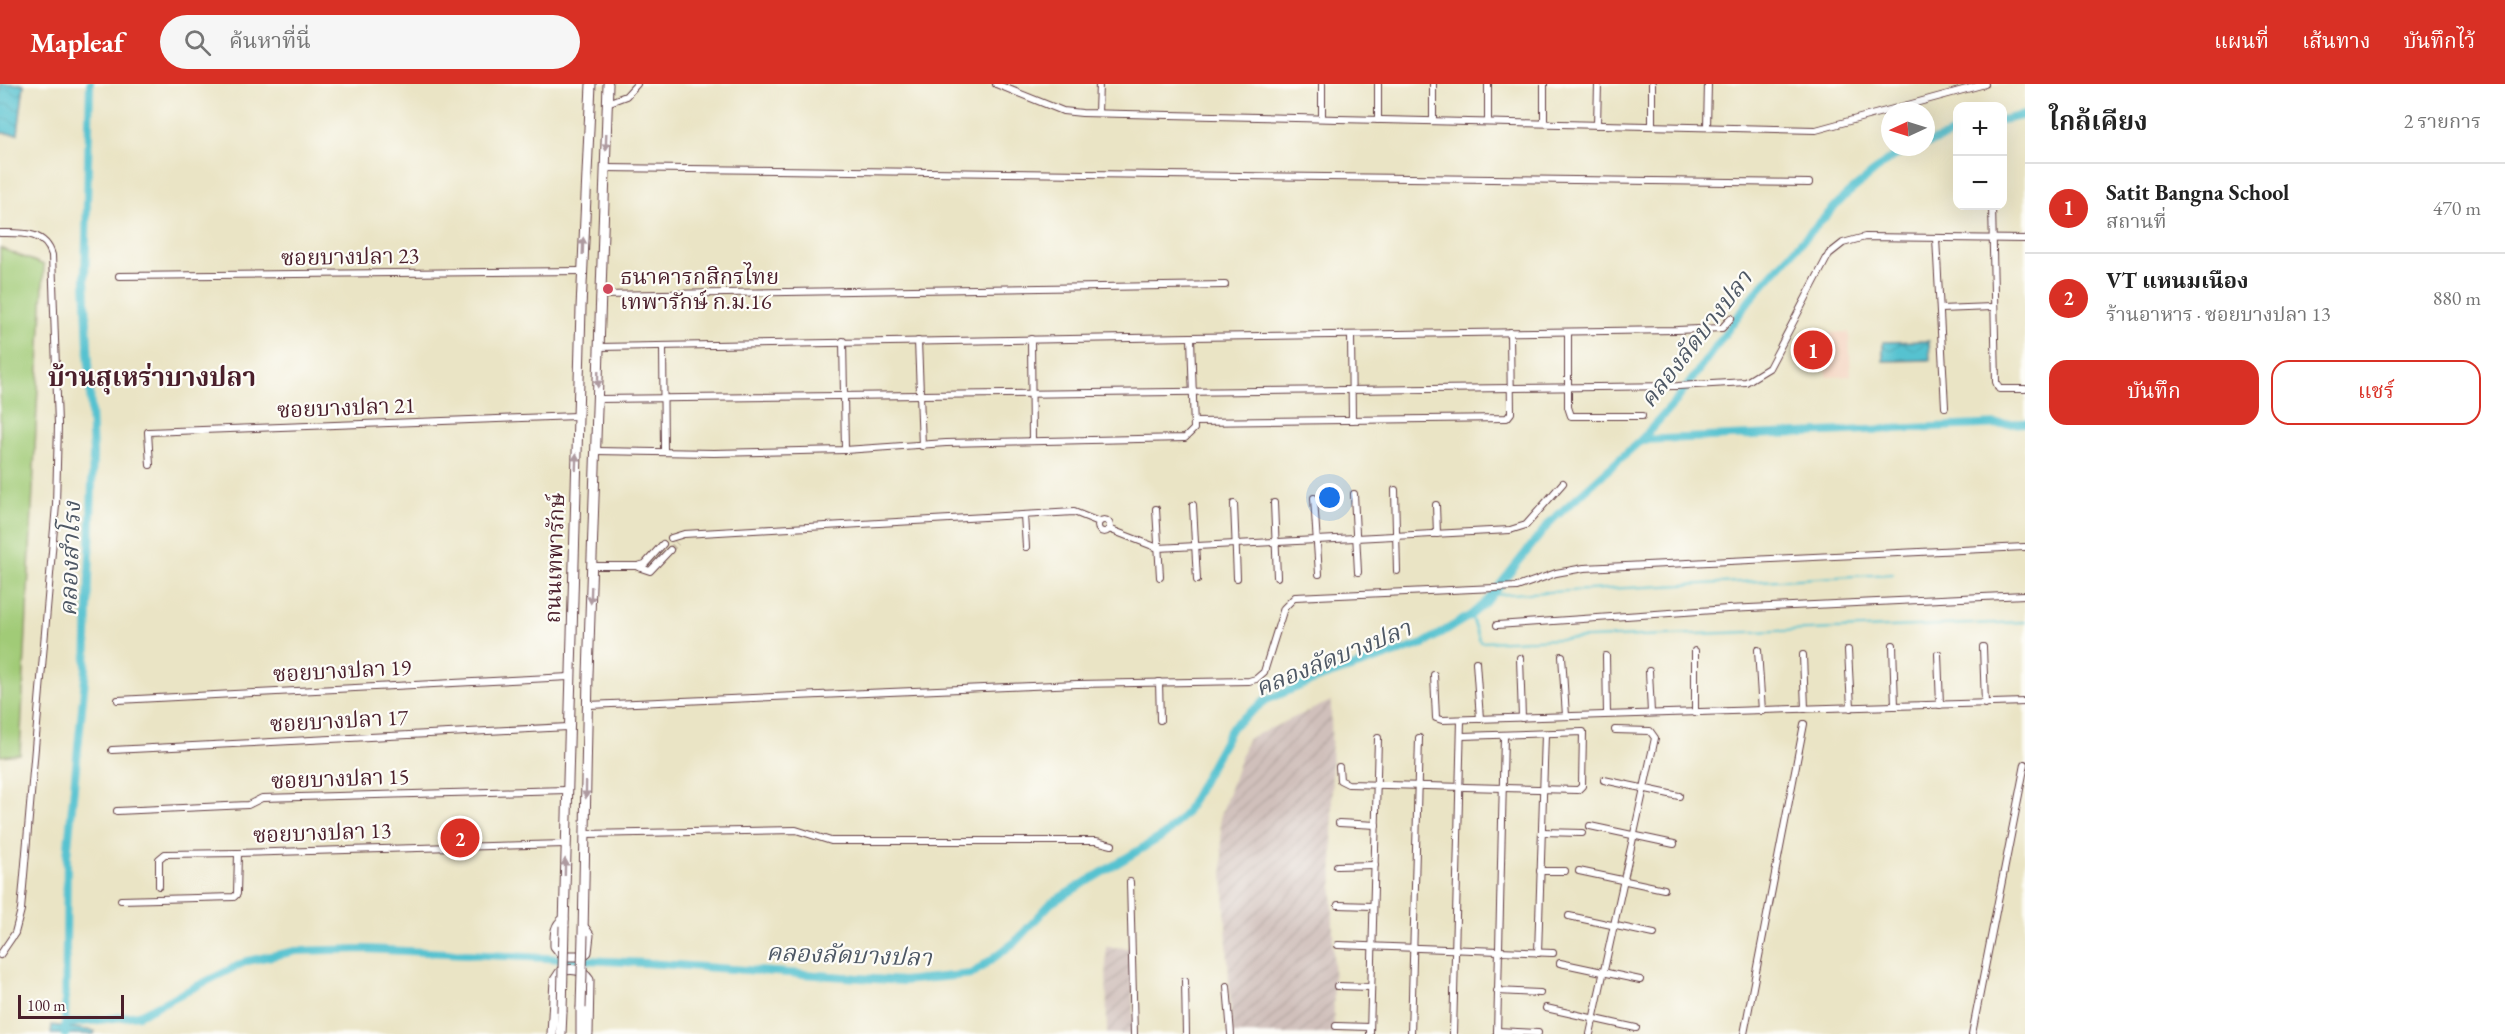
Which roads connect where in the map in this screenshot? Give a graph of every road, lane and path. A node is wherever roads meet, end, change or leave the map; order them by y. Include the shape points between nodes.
1 (591, 84) edge
2 (608, 84) edge
3 (637, 84) edge
4 (996, 84) edge
5 (1099, 84) edge
6 (1322, 84) edge
7 (1378, 84) edge
8 (1433, 84) edge
9 (1488, 84) edge
10 (1544, 84) edge
11 (1598, 84) edge
12 (1652, 84) edge
13 (1708, 84) edge
14 (1984, 84) edge
15 (607, 103) junction
16 (1098, 113) junction
17 (1322, 118) junction
18 (1378, 120) junction
19 (1433, 121) junction
20 (1488, 122) junction
21 (1544, 123) junction
22 (1597, 125) junction
23 (1652, 126) junction
24 (1707, 127) junction
25 (606, 168) junction
26 (1809, 183) dead end
27 (1992, 210) edge
28 (0, 233) edge
29 (1993, 237) junction
30 (1936, 238) junction
31 (2025, 238) edge
32 (582, 271) junction
33 (118, 276) dead end
34 (1225, 285) dead end
35 (602, 295) junction
36 (1993, 307) junction
37 (1940, 309) junction
38 (1731, 318) dead end
39 (1510, 332) junction
40 (1568, 332) junction
41 (1351, 335) junction
42 (1191, 337) junction
43 (1031, 339) junction
44 (843, 341) junction
45 (918, 341) junction
46 (663, 346) junction
47 (599, 347) junction
48 (1569, 387) junction
49 (1511, 388) junction
50 (2025, 389) edge
51 (1352, 390) junction
52 (1192, 392) junction
53 (1031, 393) junction
54 (920, 394) junction
55 (844, 396) junction
56 (662, 398) junction
57 (598, 399) junction
58 (1945, 407) dead end
59 (577, 416) junction
60 (1642, 416) dead end
61 (1352, 420) junction
62 (1194, 423) junction
63 (1032, 441) junction
64 (922, 446) junction
65 (845, 450) junction
66 (596, 451) junction
67 (664, 451) junction
68 (150, 465) dead end
69 (1563, 483) dead end
70 (1395, 490) dead end
71 (1354, 494) dead end
72 (1314, 498) dead end
73 (1274, 503) dead end
74 (1234, 504) dead end
75 (1193, 505) dead end
76 (1436, 505) dead end
77 (1156, 509) dead end
78 (1024, 515) junction
79 (1437, 534) junction
80 (1396, 536) junction
81 (1357, 538) junction
82 (674, 540) tunnel mouth
83 (1317, 540) junction
84 (1275, 542) junction
85 (1236, 543) junction
86 (663, 544) tunnel mouth
87 (1195, 546) junction
88 (1026, 547) dead end
89 (2025, 547) edge
90 (1158, 548) junction
91 (670, 550) tunnel mouth
92 (657, 552) junction
93 (664, 557) junction
94 (592, 566) junction
95 (638, 566) junction
96 (1397, 571) dead end
97 (1358, 572) dead end
98 (1319, 574) dead end
99 (1160, 577) dead end
100 (1277, 577) dead end
101 (1237, 578) dead end
102 (1197, 580) dead end
103 (2025, 595) edge
104 (1497, 625) dead end
105 (1893, 645) dead end
106 (1983, 647) dead end
107 (1758, 650) dead end
108 (1848, 650) dead end
109 (1695, 651) dead end
110 (1938, 654) dead end
111 (1803, 655) dead end
112 (1562, 656) dead end
113 (1606, 656) dead end
114 (1520, 658) dead end
115 (1476, 662) dead end
116 (1649, 671) dead end
117 (1434, 675) dead end
118 (569, 677) junction
119 (1159, 682) junction
120 (118, 700) dead end
121 (2025, 702) edge
122 (1985, 704) junction
123 (588, 705) junction
124 (1940, 705) junction
125 (1895, 706) junction
126 (1851, 708) junction
127 (1805, 709) junction
128 (1762, 711) junction
129 (1651, 713) junction
130 (1695, 713) junction
131 (1607, 714) junction
132 (1566, 716) junction
133 (1522, 718) junction
134 (1480, 719) junction
135 (1160, 720) dead end
136 (1461, 720) junction
137 (1804, 724) dead end
138 (568, 727) junction
139 (1615, 730) dead end
140 (1545, 734) junction
141 (1462, 736) junction
142 (1504, 736) junction
143 (1378, 738) dead end
144 (1419, 738) dead end
145 (112, 750) dead end
146 (2025, 764) edge
147 (1339, 767) dead end
148 (1604, 780) dead end
149 (1377, 784) junction
150 (1418, 785) junction
151 (1461, 787) junction
152 (1644, 788) junction
153 (1503, 789) junction
154 (567, 790) junction
155 (1544, 790) junction
156 (1679, 796) dead end
157 (117, 811) dead end
158 (1339, 823) dead end
159 (1376, 825) junction
160 (1590, 825) dead end
161 (1542, 832) junction
162 (1582, 833) dead end
163 (585, 834) junction
164 (1633, 835) junction
165 (565, 844) junction
166 (1674, 844) dead end
167 (1112, 845) dead end
168 (238, 853) junction
169 (1375, 865) junction
170 (1337, 866) dead end
171 (1565, 871) dead end
172 (1579, 871) dead end
173 (1540, 872) junction
174 (1624, 881) junction
175 (1130, 882) dead end
176 (159, 886) dead end
177 (1664, 889) dead end
178 (121, 900) dead end
179 (1338, 905) dead end
180 (1373, 906) junction
181 (1569, 916) dead end
182 (564, 922) junction
183 (1614, 926) junction
184 (584, 931) junction
185 (1654, 934) dead end
186 (1338, 945) dead end
187 (1372, 946) junction
188 (1413, 948) junction
189 (1455, 949) junction
190 (1498, 951) junction
191 (1538, 953) junction
192 (1553, 954) dead end
193 (0, 955) edge
194 (1560, 963) dead end
195 (1604, 972) junction
196 (1640, 980) dead end
197 (1185, 981) dead end
198 (1227, 986) dead end
199 (1337, 986) dead end
200 (1371, 987) junction
201 (1497, 992) junction
202 (1540, 993) dead end
203 (1546, 1008) dead end
204 (1594, 1018) junction
205 (1336, 1026) dead end
206 (1636, 1028) dead end
207 (1370, 1031) edge
208 (1497, 1033) edge
209 (1538, 1033) edge
210 (552, 1034) edge
211 (561, 1034) edge
212 (581, 1034) edge
213 (588, 1034) edge
214 (1134, 1034) edge
215 (1186, 1034) edge
216 (1231, 1034) edge
217 (1411, 1034) edge
218 (1453, 1034) edge
219 (1590, 1034) edge
220 (1744, 1034) edge
221 (1972, 1034) edge

32 -> 1 main road, ถนนเทพารักษ์
2 - 15 main road, ถนนเทพารักษ์
3 - 15 street via 627,96
4 - 16 street via 1063,111
5 - 16 street
6 - 17 street
7 - 18 street
8 - 19 street
9 - 20 street
10 - 21 street
11 - 22 street
12 - 23 street
13 - 24 street
14 - 24 street via 1816,130
15 -> 25 main road, ถนนเทพารักษ์
16 - 17 street
17 - 18 street
18 - 19 street
19 - 20 street
20 - 21 street
21 - 22 street
22 - 23 street
23 - 24 street
25 - 26 street
25 - 35 main road, ถนนเทพารักษ์
27 - 29 street
28 - 193 street via 40,236 49,244 58,424 50,584 21,910 15,933
29 - 30 street
29 - 31 street
29 - 36 street
30 - 37 street
30 - 48 street via 1865,237 1843,243 1829,254 1769,368 1746,382
32 - 33 street, ซอยบางปลา 23
32 - 59 main road, ถนนเทพารักษ์
34 - 35 street
35 - 47 main road, ถนนเทพารักษ์
36 - 37 street
36 - 50 street via 1996,382 1999,389
37 - 58 street
38 - 40 street via 1722,328
39 - 40 street
39 - 41 street
39 - 49 street
40 - 48 street
41 - 42 street
41 - 51 street
42 - 43 street
42 - 52 street
43 - 45 street
43 - 53 street
44 - 45 street
44 - 46 street
44 - 55 street
45 - 54 street
46 - 47 street
46 - 56 street
47 -> 57 main road, ถนนเทพารักษ์
48 - 49 street
48 - 60 street via 1569,413 1575,418
49 - 51 street
49 - 61 street via 1507,418
51 - 52 street
51 - 61 street
52 - 53 street
52 - 62 street
53 - 54 street
53 - 63 street
54 - 55 street
54 - 64 street
55 - 56 street
55 - 65 street
56 - 57 street
56 - 67 street
57 - 66 main road, ถนนเทพารักษ์
59 - 68 street, ซอยบางปลา 21 via 148,432
118 -> 59 main road, ถนนเทพารักษ์
61 - 62 street
62 - 63 street via 1192,433 1185,438
63 - 64 street
64 - 65 street
65 - 67 street
66 - 67 street
66 - 94 main road, ถนนเทพารักษ์
69 - 79 street via 1520,529
70 - 80 street
71 - 81 street
72 - 83 street
73 - 84 street
74 - 85 street
75 - 87 street
76 - 79 street
77 - 90 street
78 - 82 street via 684,534
78 - 88 street
78 - 90 street via 1074,513 1099,522 1106,519 1109,529
79 - 80 street
80 - 81 street
80 - 96 street
81 - 83 street
81 - 97 street
83 - 84 street
83 - 98 street
84 - 85 street
84 - 100 street
85 - 87 street
85 - 101 street
86 - 92 street
87 - 90 street
87 - 102 street
89 - 119 street via 1584,567 1517,586 1295,597 1284,608 1264,672 1256,679
90 - 99 street
91 - 93 street
92 - 93 street
92 - 95 street
93 - 95 street via 650,571
94 - 95 street
94 -> 123 main road, ถนนเทพารักษ์
103 - 104 street via 1719,609
105 - 125 street
106 - 122 street
107 - 128 street
108 - 126 street
109 - 130 street
110 - 124 street
111 - 127 street
112 - 132 street
113 - 131 street
114 - 133 street
115 - 134 street
116 - 129 street
117 - 136 street via 1436,718
118 - 120 street, ซอยบางปลา 19
118 - 138 main road, ถนนเทพารักษ์
119 - 123 street
119 - 135 street
121 - 122 street
122 - 124 street
123 -> 163 main road, ถนนเทพารักษ์
124 - 125 street
125 - 126 street
126 - 127 street
127 - 128 street
128 - 130 street
129 - 130 street
129 - 131 street
131 - 132 street
132 - 133 street
133 - 134 street
134 - 136 street
136 - 141 street
137 - 220 street
138 - 145 street, ซอยบางปลา 17
138 - 154 main road, ถนนเทพารักษ์
139 - 152 street via 1654,733
140 - 142 street
140 - 155 street
140 - 155 street via 1585,735 1582,786 1578,790
141 - 142 street
141 - 151 street
142 - 153 street
143 - 149 street
144 - 150 street
146 - 221 street
147 - 149 street via 1343,783
148 - 152 street
149 - 150 street
149 - 159 street
150 - 151 street
150 - 188 street
151 - 153 street
151 - 189 street
152 - 156 street
152 - 164 street
153 - 155 street
153 - 190 street
154 - 157 street, ซอยบางปลา 15 via 262,798 248,805
154 - 165 main road, ถนนเทพารักษ์
155 - 161 street
158 - 159 street
159 - 169 street
160 - 164 street
161 - 162 street
161 - 173 street
163 - 167 street via 790,830 831,841 1096,841
163 - 184 main road, ถนนเทพารักษ์
164 - 166 street
164 - 174 street
165 - 168 street, ซอยบางปลา 13
182 -> 165 main road, ถนนเทพารักษ์
168 - 176 street via 165,854 159,859
168 - 178 street, ซอยบางปลา 13 via 234,897
169 - 170 street
169 - 180 street
171 - 173 street
172 - 174 street
173 - 191 street
174 - 177 street
174 - 183 street
175 - 214 street
179 - 180 street
180 - 187 street
181 - 183 street
182 - 184 main road via 558,923 555,933 555,946 563,956 582,956 587,952 589,935
182 - 211 main road, ถนนเทพารักษ์, bridge
183 - 185 street
183 - 195 street
184 - 212 main road, ถนนเทพารักษ์, bridge
186 - 187 street
187 - 188 street
187 - 200 street
188 - 189 street
188 - 217 street
189 - 190 street
189 - 218 street
190 - 191 street
190 - 201 street
191 - 192 street
194 - 195 street
195 - 196 street
195 - 204 street
197 - 215 street
198 - 216 street
199 - 200 street
200 - 207 street
201 - 202 street
201 - 208 street
203 - 204 street
204 - 206 street
204 - 219 street
205 - 207 street
208 - 209 street
210 - 213 main road via 555,980 561,971 572,969 589,980

